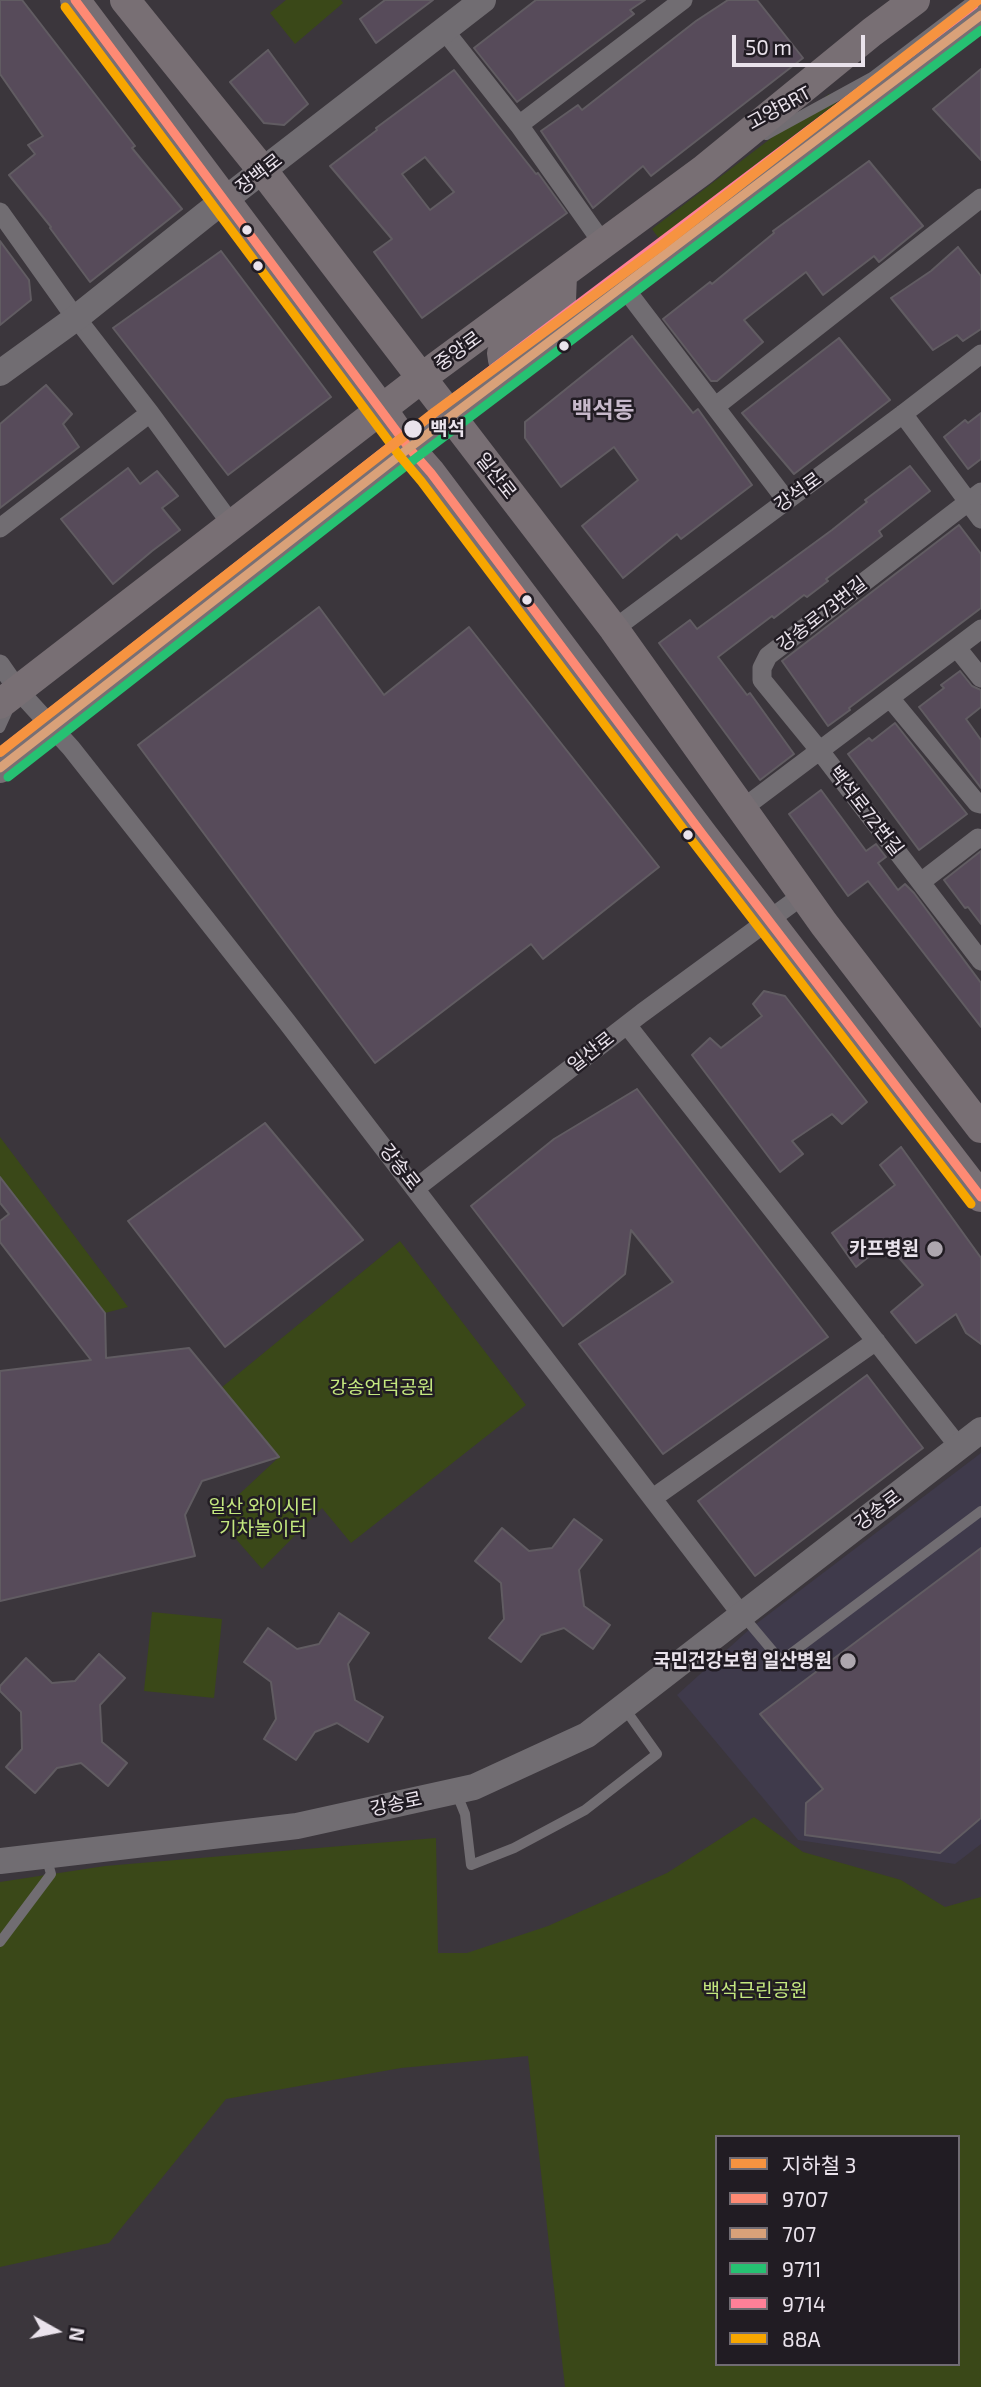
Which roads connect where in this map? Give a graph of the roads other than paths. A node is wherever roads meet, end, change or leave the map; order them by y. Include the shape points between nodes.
1 (75, 0) edge
2 (125, 0) edge
3 (483, 0) edge
4 (683, 0) edge
5 (915, 0) edge
6 (974, 0) edge
7 (981, 15) edge
8 (444, 30) junction
9 (519, 125) junction
10 (703, 170) junction
11 (263, 171) junction
12 (981, 198) edge
13 (224, 201) junction
14 (0, 212) edge
15 (604, 245) junction
16 (562, 275) junction
17 (623, 286) junction
18 (76, 318) junction
19 (981, 354) edge
20 (511, 372) junction
21 (0, 373) edge
22 (421, 378) junction
23 (716, 406) junction
24 (382, 409) junction
25 (150, 413) junction
26 (904, 415) junction
27 (451, 418) junction
28 (409, 448) junction
29 (975, 497) edge
30 (786, 500) junction
31 (981, 519) edge
32 (232, 525) junction
33 (0, 528) edge
34 (614, 629) junction
35 (981, 629) edge
36 (957, 648) junction
37 (0, 664) edge
38 (981, 678) edge
39 (9, 697) edge
40 (890, 698) junction
41 (50, 727) junction
42 (0, 728) edge
43 (820, 751) junction
44 (0, 768) edge
45 (979, 804) edge
46 (742, 809) junction
47 (981, 839) edge
48 (917, 877) junction
49 (803, 895) junction
50 (769, 920) junction
51 (981, 961) edge
52 (627, 1025) junction
53 (981, 1128) edge
54 (416, 1188) junction
55 (981, 1197) edge
56 (876, 1341) junction
57 (981, 1430) edge
58 (959, 1447) junction
59 (653, 1498) junction
60 (981, 1511) edge
61 (741, 1614) junction
62 (623, 1708) junction
63 (456, 1791) junction
64 (46, 1855) junction
65 (0, 1861) edge
66 (0, 1942) edge

1 - 13 main road
2 - 11 main road, 일산로
3 - 8 street, 장백로
4 - 9 street
5 - 10 main road, 중앙로
6 - 10 lane, 고양BRT via 872,77
7 - 17 main road
8 - 9 street
8 - 11 street, 장백로
9 - 15 street
10 - 15 main road, 중앙로
11 - 13 street, 장백로
11 - 22 main road, 일산로
12 - 23 street
13 - 18 street, 장백로
13 - 24 main road
14 - 18 street
15 - 16 main road, 중앙로
16 - 20 main road via 561,301 502,353
16 - 22 main road, 중앙로
17 - 20 main road
17 - 23 street
18 - 21 street, 장백로
18 - 25 street
19 - 26 street, 강석로
20 - 27 main road
22 - 24 main road, 중앙로
22 - 27 main road, 일산로
23 - 30 street
24 - 28 main road
24 - 32 main road, 중앙로
25 - 32 street
25 - 33 street
26 - 29 street
26 - 30 street, 강석로
27 - 28 main road
27 - 34 main road, 일산로
28 - 41 main road
28 - 50 main road
29 - 31 street
29 - 43 street, 강송로73번길 via 768,656 762,680
30 - 34 street, 강석로
32 - 39 main road, 중앙로
34 - 46 main road, 일산로
35 - 36 street, 백석로72번길
36 - 38 street
36 - 40 street, 백석로72번길
37 - 39 street
39 - 41 street
39 - 42 lane
40 - 43 street, 백석로72번길
40 - 45 street
41 - 44 main road
41 - 54 street, 강송로
43 - 46 street, 백석로72번길
43 - 48 street, 백석로72번길
46 - 49 main road, 일산로
47 - 48 street
48 - 51 street, 백석로72번길
49 - 50 street, 일산로
49 - 53 main road, 일산로
50 - 52 street, 일산로
50 - 55 main road
52 - 54 street, 일산로
52 - 56 street
54 - 59 street, 강송로
56 - 58 street
56 - 59 street
57 - 58 street, 강송로
58 - 61 street, 강송로
59 - 61 street, 강송로
60 - 61 lane via 781,1661
61 - 62 street, 강송로
62 - 63 street, 강송로 via 587,1735
62 - 63 lane via 657,1754 585,1810 514,1848 471,1865 465,1814
63 - 64 street, 강송로 via 297,1826
64 - 65 street, 강송로
64 - 66 lane via 51,1874

